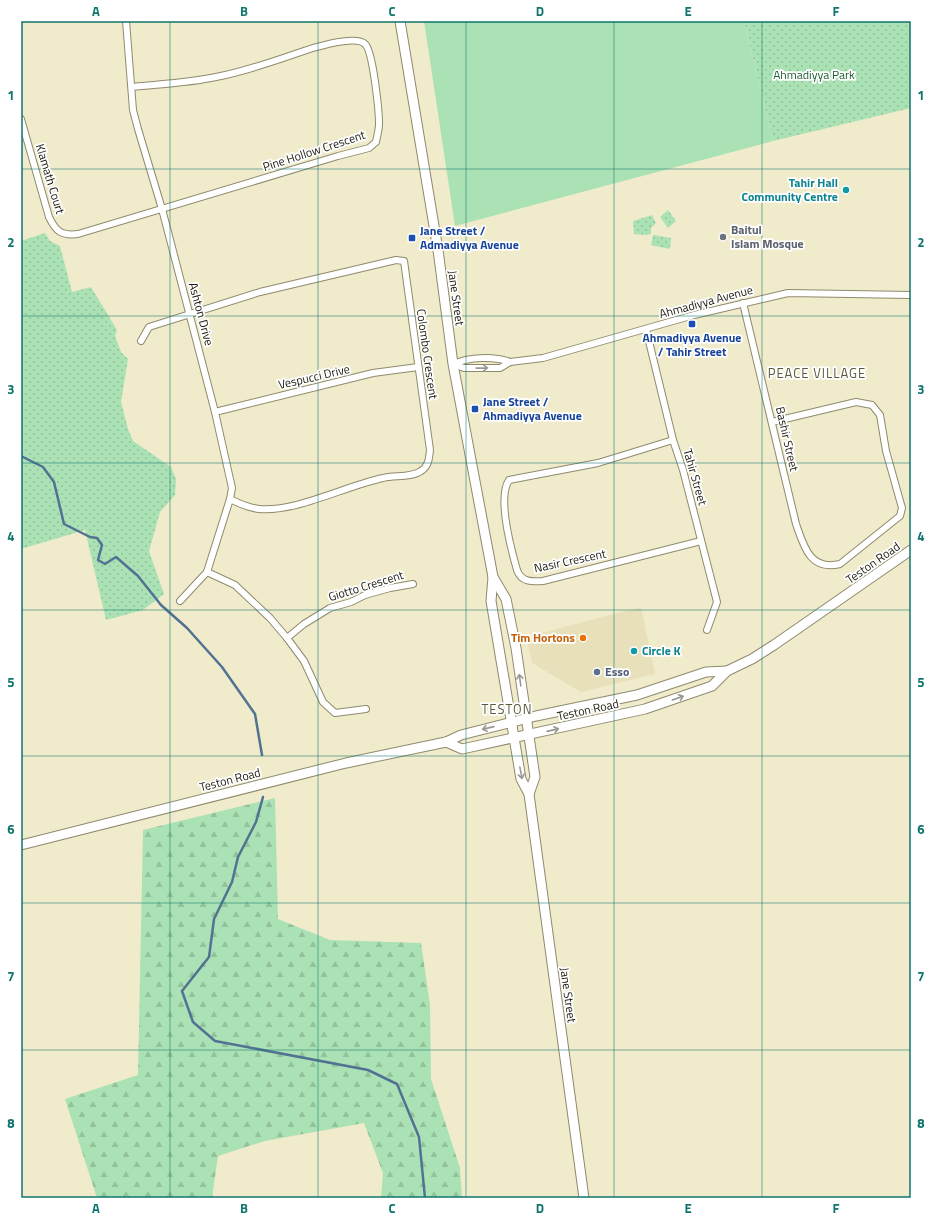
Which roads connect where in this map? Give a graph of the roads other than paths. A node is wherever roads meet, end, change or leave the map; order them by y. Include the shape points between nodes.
1 (126, 21) edge
2 (400, 21) edge
3 (132, 87) junction
4 (21, 119) edge
5 (162, 209) junction
6 (911, 295) edge
7 (743, 303) junction
8 (189, 314) junction
9 (646, 329) junction
10 (141, 341) dead end
11 (510, 362) junction
12 (454, 364) junction
13 (418, 367) junction
14 (215, 412) junction
15 (772, 422) junction
16 (673, 440) junction
17 (230, 500) junction
18 (701, 541) junction
19 (911, 550) edge
20 (207, 572) junction
21 (493, 577) junction
22 (412, 584) dead end
23 (180, 601) dead end
24 (707, 630) dead end
25 (287, 638) junction
26 (727, 671) junction
27 (366, 709) dead end
28 (526, 719) junction
29 (512, 722) junction
30 (528, 735) junction
31 (514, 738) junction
32 (446, 742) junction
33 (529, 794) junction
34 (21, 845) edge
35 (584, 1198) edge

1 - 3 street, Ashton Drive
2 - 12 main road, Jane Street
3 - 5 street, Ashton Drive via 133,110
3 - 5 street, Pine Hollow Crescent via 228,74 343,41 366,44 371,54 379,126 376,142 369,148
4 - 5 street, Klamath Court via 49,217 59,233 78,234
5 - 8 street, Ashton Drive
6 - 7 street, Ahmadiyya Avenue via 788,294
7 - 9 street, Ahmadiyya Avenue
7 - 15 street, Bashir Street
8 - 10 street via 149,326
8 - 13 street, Colombo Crescent via 260,292 396,260 404,261
8 - 14 street, Ashton Drive
9 - 11 street, Ahmadiyya Avenue via 543,358
9 - 16 street, Tahir Street
11 - 12 street, Ahmadiyya Avenue via 501,358 464,360
12 -> 11 street, Ahmadiyya Avenue via 464,368 500,368
12 - 21 main road, Jane Street
13 - 14 street, Vespucci Drive via 373,373
13 - 17 street, Colombo Crescent via 430,450 429,461 423,470 416,474 383,478 277,508 257,509
14 - 17 street, Ashton Drive via 232,488
15 - 15 street, Bashir Street via 796,524 805,550 818,564 830,567 840,564 900,516 902,508 886,451 880,415 872,405 856,402
16 - 18 street, Tahir Street
16 - 18 street, Nasir Crescent via 598,463 509,480 505,486 505,513 516,570 525,580 543,581
17 - 20 street, Ashton Drive
18 - 24 street, Tahir Street via 717,602
19 - 26 main road, Teston Road via 774,645
20 - 23 street, Ashton Drive
20 - 25 street via 235,585
28 -> 21 main road, Jane Street via 506,599
21 - 29 main road, Jane Street via 491,602
22 - 25 street, Giotto Crescent via 365,595 330,608
25 - 27 street via 304,661 323,702 335,713
26 - 28 main road, Teston Road via 706,672 637,695
30 -> 26 main road, Teston Road via 645,709 712,686
28 - 29 main road, Teston Road
28 - 30 main road, Jane Street
29 - 31 main road, Jane Street
29 -> 32 main road, Teston Road via 461,734
30 - 31 main road, Teston Road
30 - 33 main road, Jane Street via 535,777
31 - 32 main road, Teston Road via 462,749
31 -> 33 main road, Jane Street via 521,779
32 - 34 main road, Teston Road via 346,763
33 - 35 main road, Jane Street

